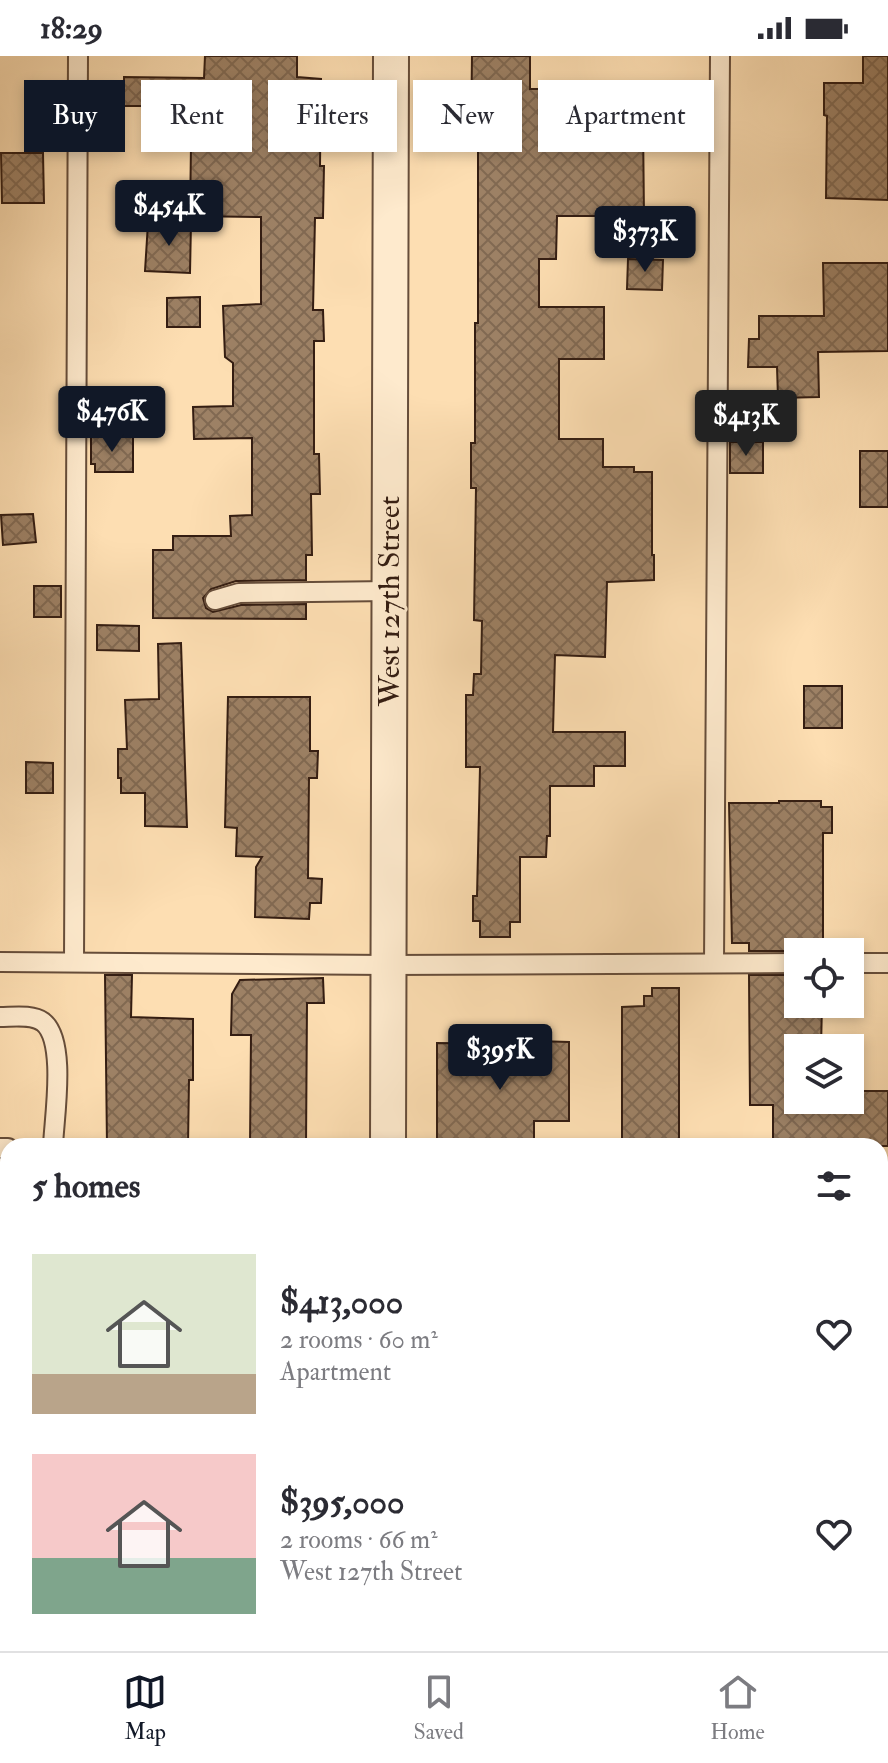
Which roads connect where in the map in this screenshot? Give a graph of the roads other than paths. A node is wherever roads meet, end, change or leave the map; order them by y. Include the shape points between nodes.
1 (78, 56) edge
2 (391, 56) edge
3 (720, 56) edge
4 (389, 591) junction
5 (215, 600) dead end
6 (0, 962) edge
7 (74, 962) junction
8 (714, 963) junction
9 (784, 963) edge
10 (864, 963) edge
11 (888, 963) edge
12 (388, 965) junction
13 (0, 1017) edge
14 (53, 1138) edge
15 (388, 1138) edge

1 - 7 lane
2 - 4 street, West 127th Street
3 - 8 lane
4 - 5 lane via 239,593
4 - 12 street, West 127th Street
6 - 7 lane
7 - 12 lane
8 - 9 lane
8 - 12 lane
10 - 11 lane
12 - 15 street, West 127th Street
13 - 14 lane via 32,1017 43,1022 55,1042

